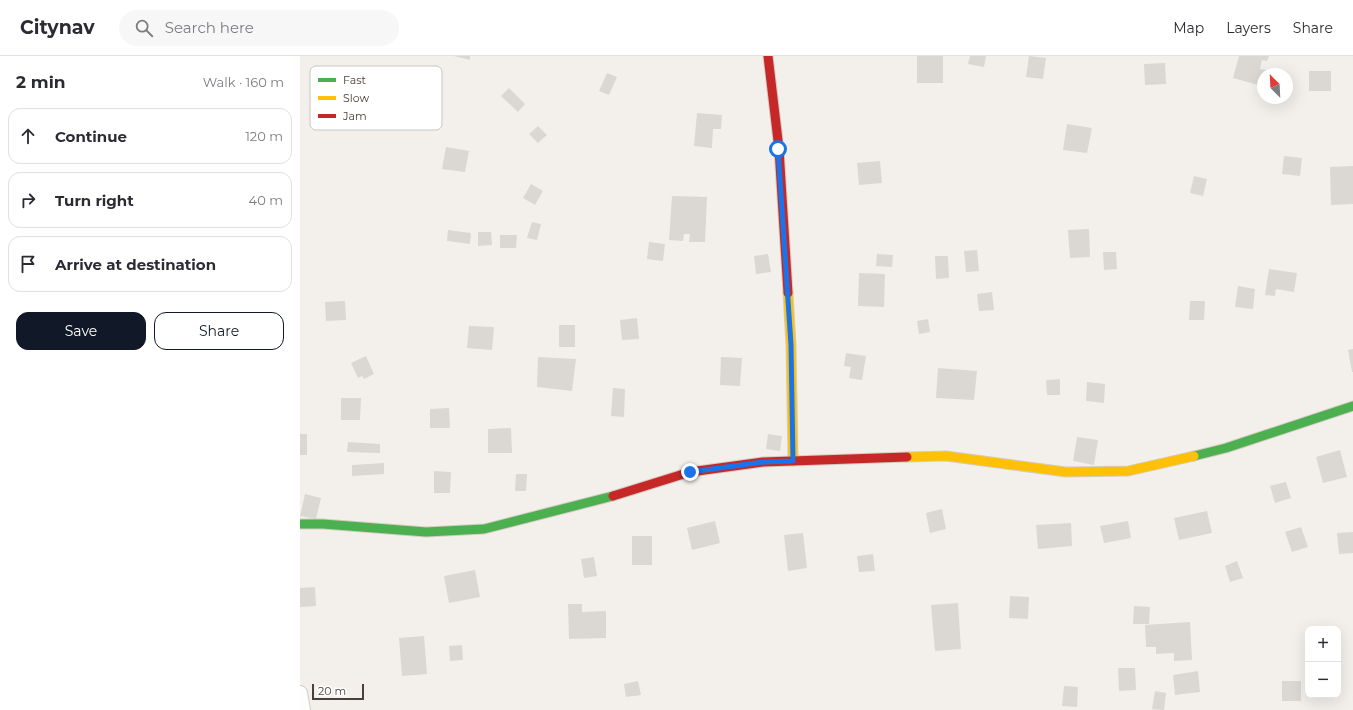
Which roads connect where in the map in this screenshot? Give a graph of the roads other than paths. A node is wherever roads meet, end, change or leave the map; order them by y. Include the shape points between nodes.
1 (768, 56) edge
2 (1353, 406) edge
3 (793, 461) junction
4 (300, 524) edge
5 (300, 693) edge
6 (303, 710) edge

1 - 3 street via 778,149 791,345
2 - 3 street via 1226,448 1128,471 1066,472 946,456
3 - 4 street via 763,462 690,472 601,499 484,529 426,532
5 - 6 street

